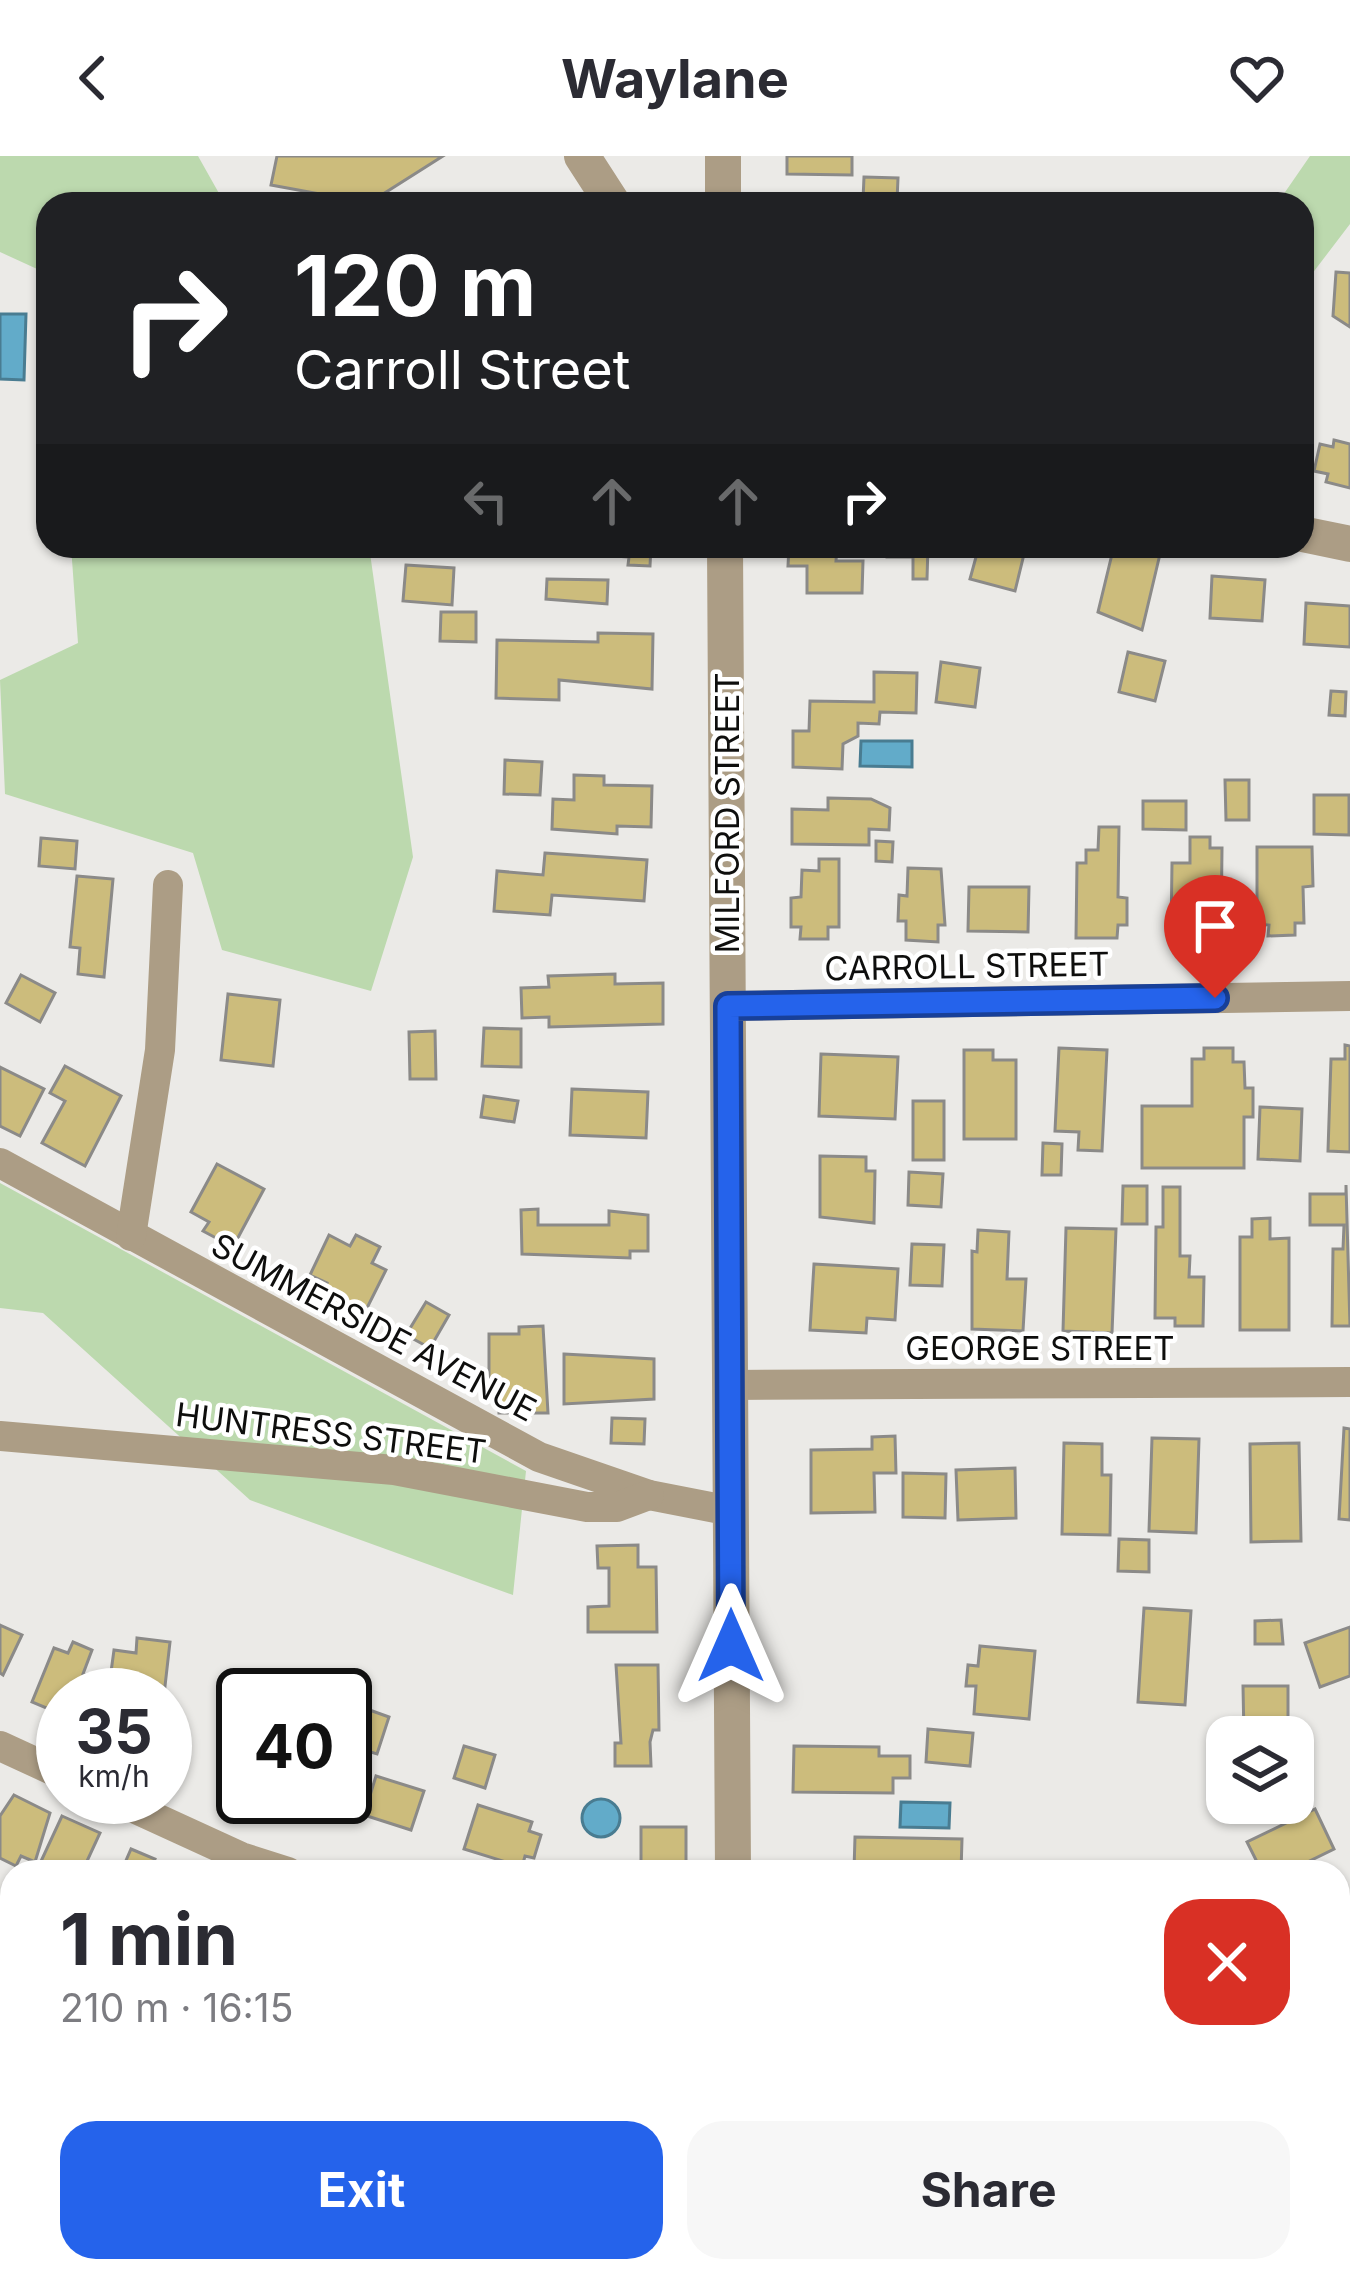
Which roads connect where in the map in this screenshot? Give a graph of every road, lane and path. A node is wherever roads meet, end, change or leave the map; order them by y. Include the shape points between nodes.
1 (582, 156) edge
2 (723, 156) edge
3 (605, 192) edge
4 (724, 192) edge
5 (1314, 536) edge
6 (1350, 544) edge
7 (725, 558) edge
8 (168, 886) dead end
9 (1350, 995) edge
10 (728, 1006) junction
11 (0, 1163) edge
12 (131, 1236) junction
13 (1350, 1382) edge
14 (730, 1385) junction
15 (0, 1436) edge
16 (649, 1496) junction
17 (731, 1510) junction
18 (0, 1746) edge
19 (36, 1763) edge
20 (161, 1824) edge
21 (229, 1860) edge
22 (733, 1860) edge

1 - 3 street
2 - 4 street
5 - 6 street
7 - 10 street, MILFORD STREET
8 - 12 street via 160,1050
9 - 10 street, CARROLL STREET
10 - 14 street, MILFORD STREET
11 - 12 street, SUMMERSIDE AVENUE
12 - 16 street, SUMMERSIDE AVENUE via 538,1457
13 - 14 street, GEORGE STREET
14 - 17 street, MILFORD STREET
15 - 16 street, HUNTRESS STREET via 394,1470 587,1507
16 - 17 street, SUMMERSIDE AVENUE
17 - 22 street, MILFORD STREET
18 - 19 street
20 - 21 street

